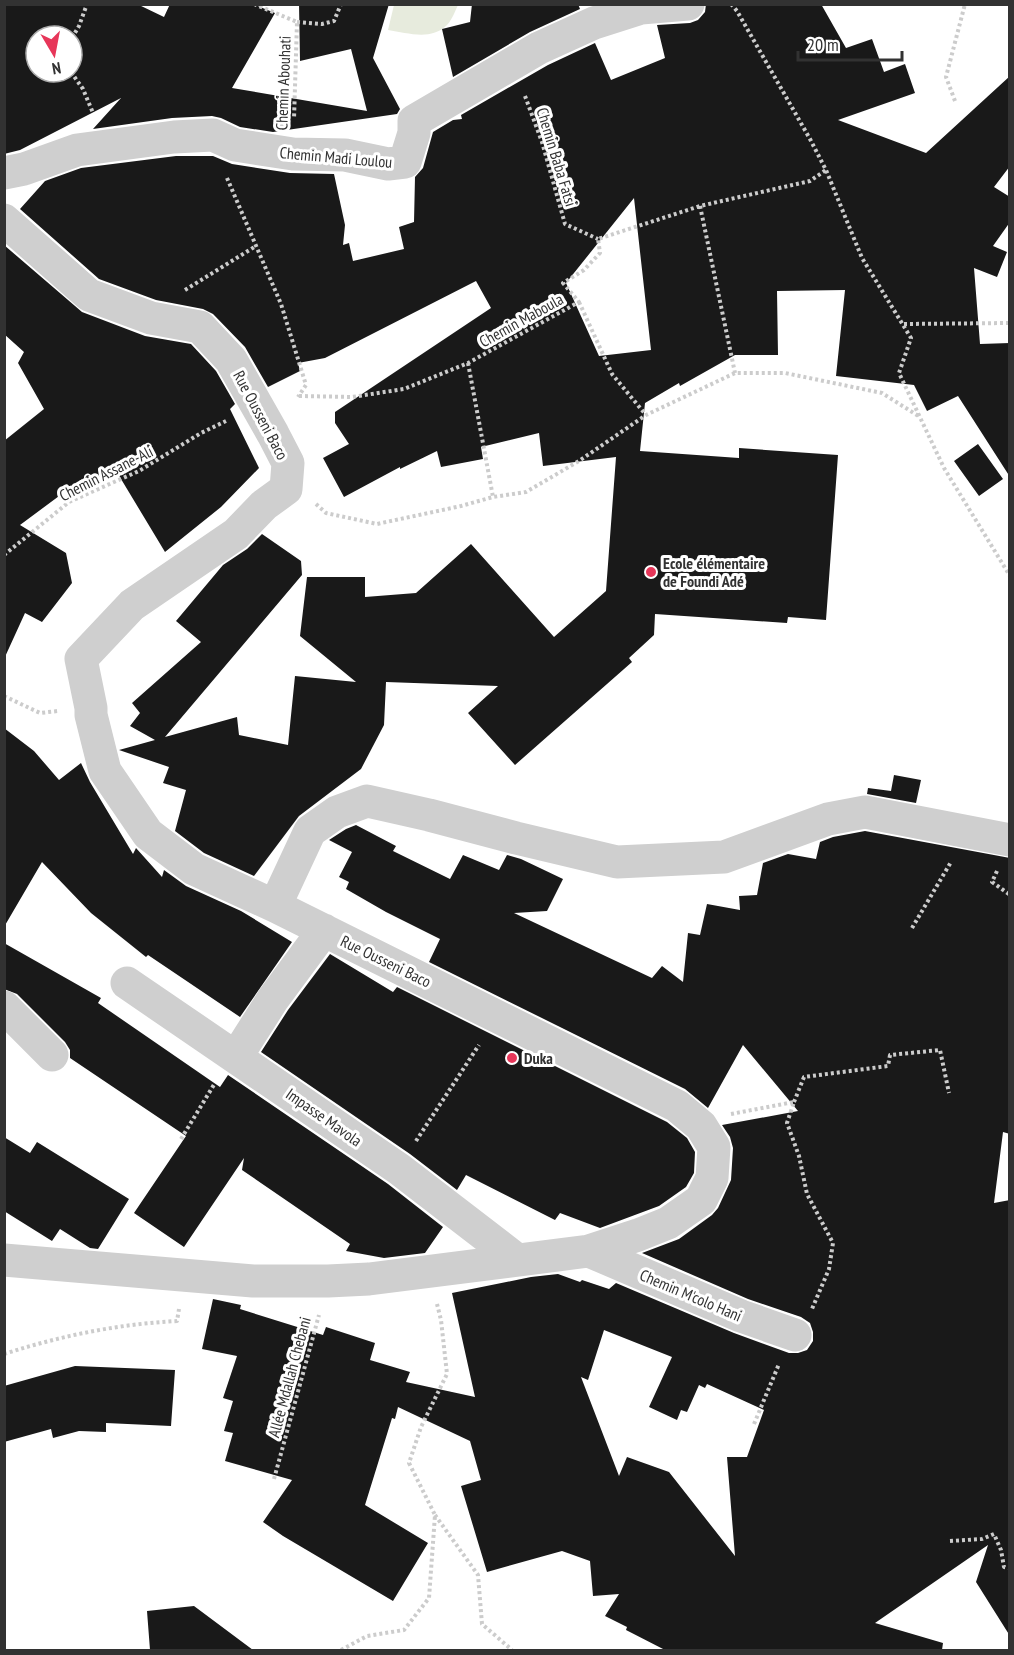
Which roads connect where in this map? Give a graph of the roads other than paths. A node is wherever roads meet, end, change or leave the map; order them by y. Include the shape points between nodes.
1 (688, 4) edge
2 (4, 173) edge
3 (4, 220) edge
4 (1010, 840) edge
5 (275, 906) junction
6 (324, 930) junction
7 (127, 983) dead end
8 (4, 1007) edge
9 (52, 1055) dead end
10 (235, 1056) junction
11 (589, 1251) junction
12 (516, 1259) junction
13 (4, 1260) edge
14 (795, 1335) road end

1 - 2 street, Chemin Madi Loulou via 641,8 594,23 539,48 414,122 405,162 388,164 345,155 292,154 235,146 213,135 76,150
3 - 5 street, Rue Ousseni Baco via 89,295 151,318 200,327 231,360 288,463 286,489 236,534 132,604 81,659 105,771 148,834 194,869
4 - 5 street via 865,812 828,819 724,857 616,862 368,801 337,812 310,831
5 - 6 street, Rue Ousseni Baco
6 - 10 street
6 - 11 street, Rue Ousseni Baco via 677,1106 701,1126 714,1146 712,1178 701,1200 668,1223
7 - 10 street, Impasse Mavola
8 - 9 street
10 - 12 street, Impasse Mavola via 399,1169
11 - 12 street, Rue Ousseni Baco
11 - 14 street, Chemin M'colo Hani via 730,1312
12 - 13 street, Rue Ousseni Baco via 328,1281 253,1281

